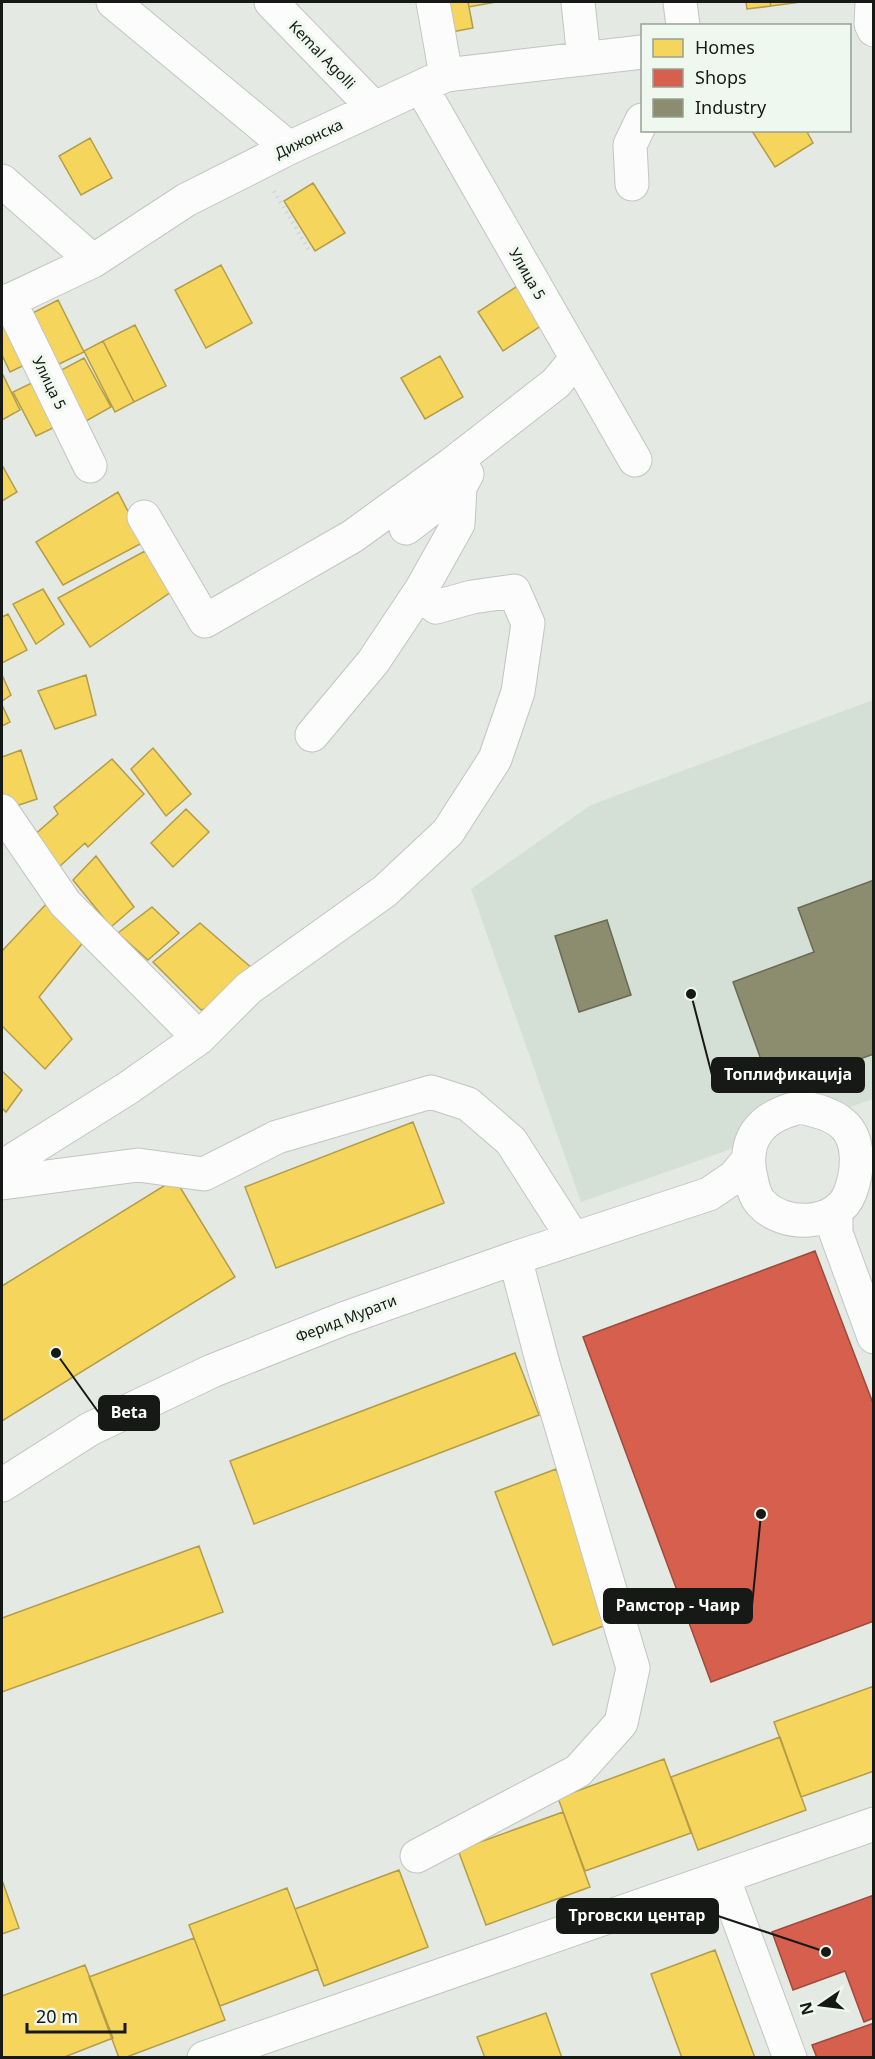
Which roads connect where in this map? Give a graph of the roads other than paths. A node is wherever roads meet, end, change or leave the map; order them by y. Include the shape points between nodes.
1 (113, 2) edge
2 (271, 2) edge
3 (433, 2) edge
4 (578, 2) edge
5 (680, 2) edge
6 (683, 24) edge
7 (641, 52) edge
8 (584, 59) junction
9 (433, 81) junction
10 (375, 108) junction
11 (641, 122) edge
12 (289, 148) junction
13 (2, 181) edge
14 (632, 184) dead end
15 (93, 261) junction
16 (5, 302) edge
17 (576, 359) junction
18 (490, 434) junction
19 (634, 460) dead end
20 (90, 466) dead end
21 (459, 487) junction
22 (144, 517) dead end
23 (406, 528) dead end
24 (421, 590) junction
25 (312, 735) dead end
26 (2, 811) edge
27 (199, 1038) junction
28 (858, 1125) edge
29 (865, 1154) edge
30 (748, 1160) junction
31 (2, 1167) edge
32 (2, 1183) edge
33 (709, 1194) junction
34 (759, 1202) junction
35 (836, 1211) junction
36 (805, 1221) junction
37 (573, 1238) junction
38 (514, 1258) junction
39 (848, 1270) junction
40 (873, 1337) edge
41 (2, 1485) edge
42 (873, 1824) edge
43 (417, 1856) dead end
44 (723, 1877) junction
45 (204, 2058) edge
46 (790, 2058) edge

1 - 12 street
2 - 10 street, Kemal Agolli
3 - 9 street, Улица 5
4 - 8 street
5 - 6 street
7 - 8 street, Дижонска
8 - 9 street, Дижонска
9 - 10 street, Дижонска
9 - 17 street, Улица 5
10 - 12 street, Дижонска
11 - 14 street via 630,145
12 - 15 street, Дижонска via 186,200
13 - 15 street
15 - 16 street, Дижонска
16 - 20 street, Улица 5
17 - 18 street via 556,384
17 - 19 street, Улица 5
18 - 21 street
18 - 22 street via 352,536 205,621
21 - 23 street
21 - 24 street via 458,524
24 - 25 street via 373,662
24 - 27 street via 436,607 514,591 528,623 519,692 495,759 448,832 385,891 249,988
26 - 27 street via 65,903
27 - 31 street
28 - 29 street via 855,1141
28 - 30 street via 801,1107 781,1111 765,1121 754,1136
29 - 35 street via 849,1194
30 - 33 street, Ферид Мурати via 735,1177
30 - 34 street
32 - 37 street via 138,1164 204,1174 277,1137 431,1092 468,1104 511,1141
33 - 34 street, Ферид Мурати via 742,1194
33 - 37 street, Ферид Мурати
34 - 36 street via 772,1213
35 - 36 street
35 - 39 street via 836,1233
36 - 39 street
37 - 38 street, Ферид Мурати
38 - 41 street, Ферид Мурати via 212,1371 90,1429
38 - 43 street via 633,1668 621,1723 578,1771
39 - 40 street
42 - 44 street
44 - 45 street
44 - 46 street

